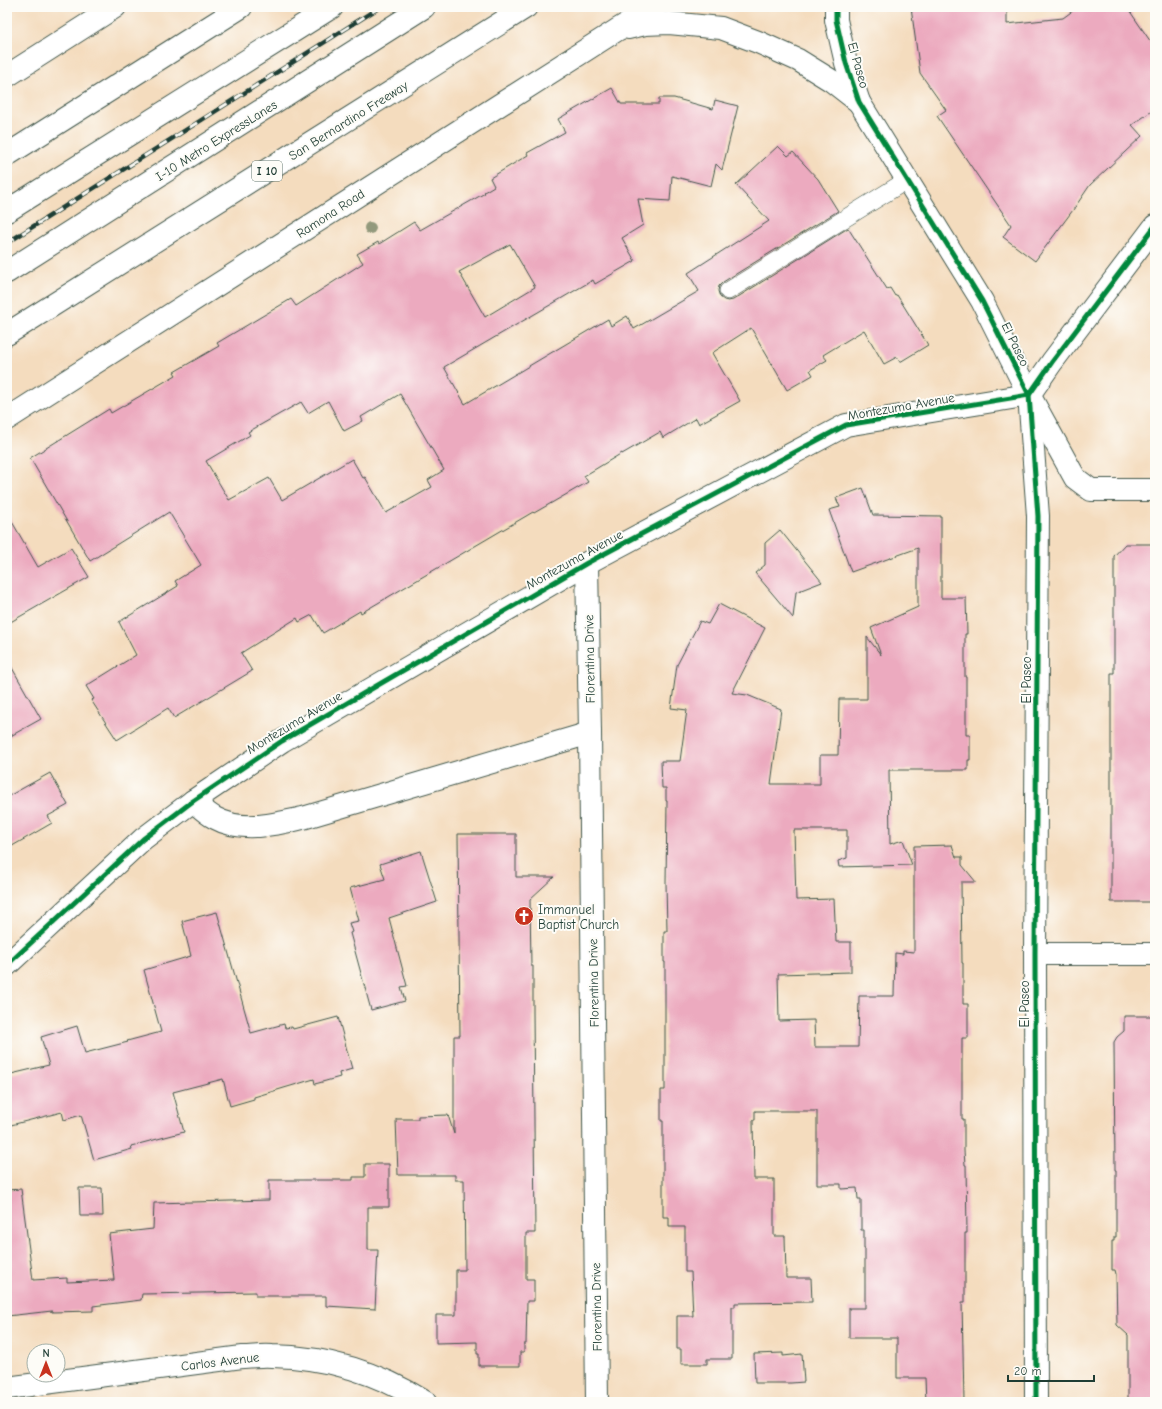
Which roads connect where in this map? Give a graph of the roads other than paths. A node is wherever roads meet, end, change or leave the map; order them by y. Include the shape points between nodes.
1 (116, 7) edge
2 (241, 7) edge
3 (332, 7) edge
4 (424, 7) edge
5 (526, 7) edge
6 (655, 7) edge
7 (836, 7) edge
8 (616, 30) junction
9 (7, 76) edge
10 (859, 102) junction
11 (7, 155) edge
12 (907, 180) junction
13 (7, 212) edge
14 (1155, 226) edge
15 (7, 272) edge
16 (728, 291) dead end
17 (7, 334) edge
18 (1029, 395) junction
19 (7, 419) edge
20 (1155, 490) edge
21 (587, 563) junction
22 (590, 733) junction
23 (192, 801) junction
24 (1035, 954) junction
25 (1155, 954) edge
26 (7, 965) edge
27 (7, 1388) edge
28 (425, 1402) edge
29 (597, 1402) edge
30 (1036, 1402) edge

1 - 9 main road
2 - 11 main road
3 - 13 main road
4 - 15 main road, I-10 Metro ExpressLanes
5 - 17 main road, San Bernardino Freeway / I 10
6 - 8 main road, Ramona Road
7 - 10 main road, El Paseo via 836,20 846,63
8 - 10 main road, El Paseo via 645,24 669,23 721,28 798,60
8 - 19 main road, Ramona Road
10 - 12 main road, El Paseo
12 - 16 lane
12 - 18 main road, El Paseo via 982,301
14 - 18 main road
18 - 20 main road via 1075,478 1091,490
18 - 21 main road, Montezuma Avenue via 846,425
18 - 24 main road, El Paseo via 1038,516
21 - 22 main road, Florentina Drive
21 - 23 main road, Montezuma Avenue via 282,741
22 - 23 main road via 277,824 235,826 215,818
22 - 29 main road, Florentina Drive
23 - 26 main road, Montezuma Avenue via 143,839
24 - 25 main road
24 - 30 main road, El Paseo
27 - 28 main road, Carlos Avenue via 271,1355 299,1357 359,1370 391,1382

